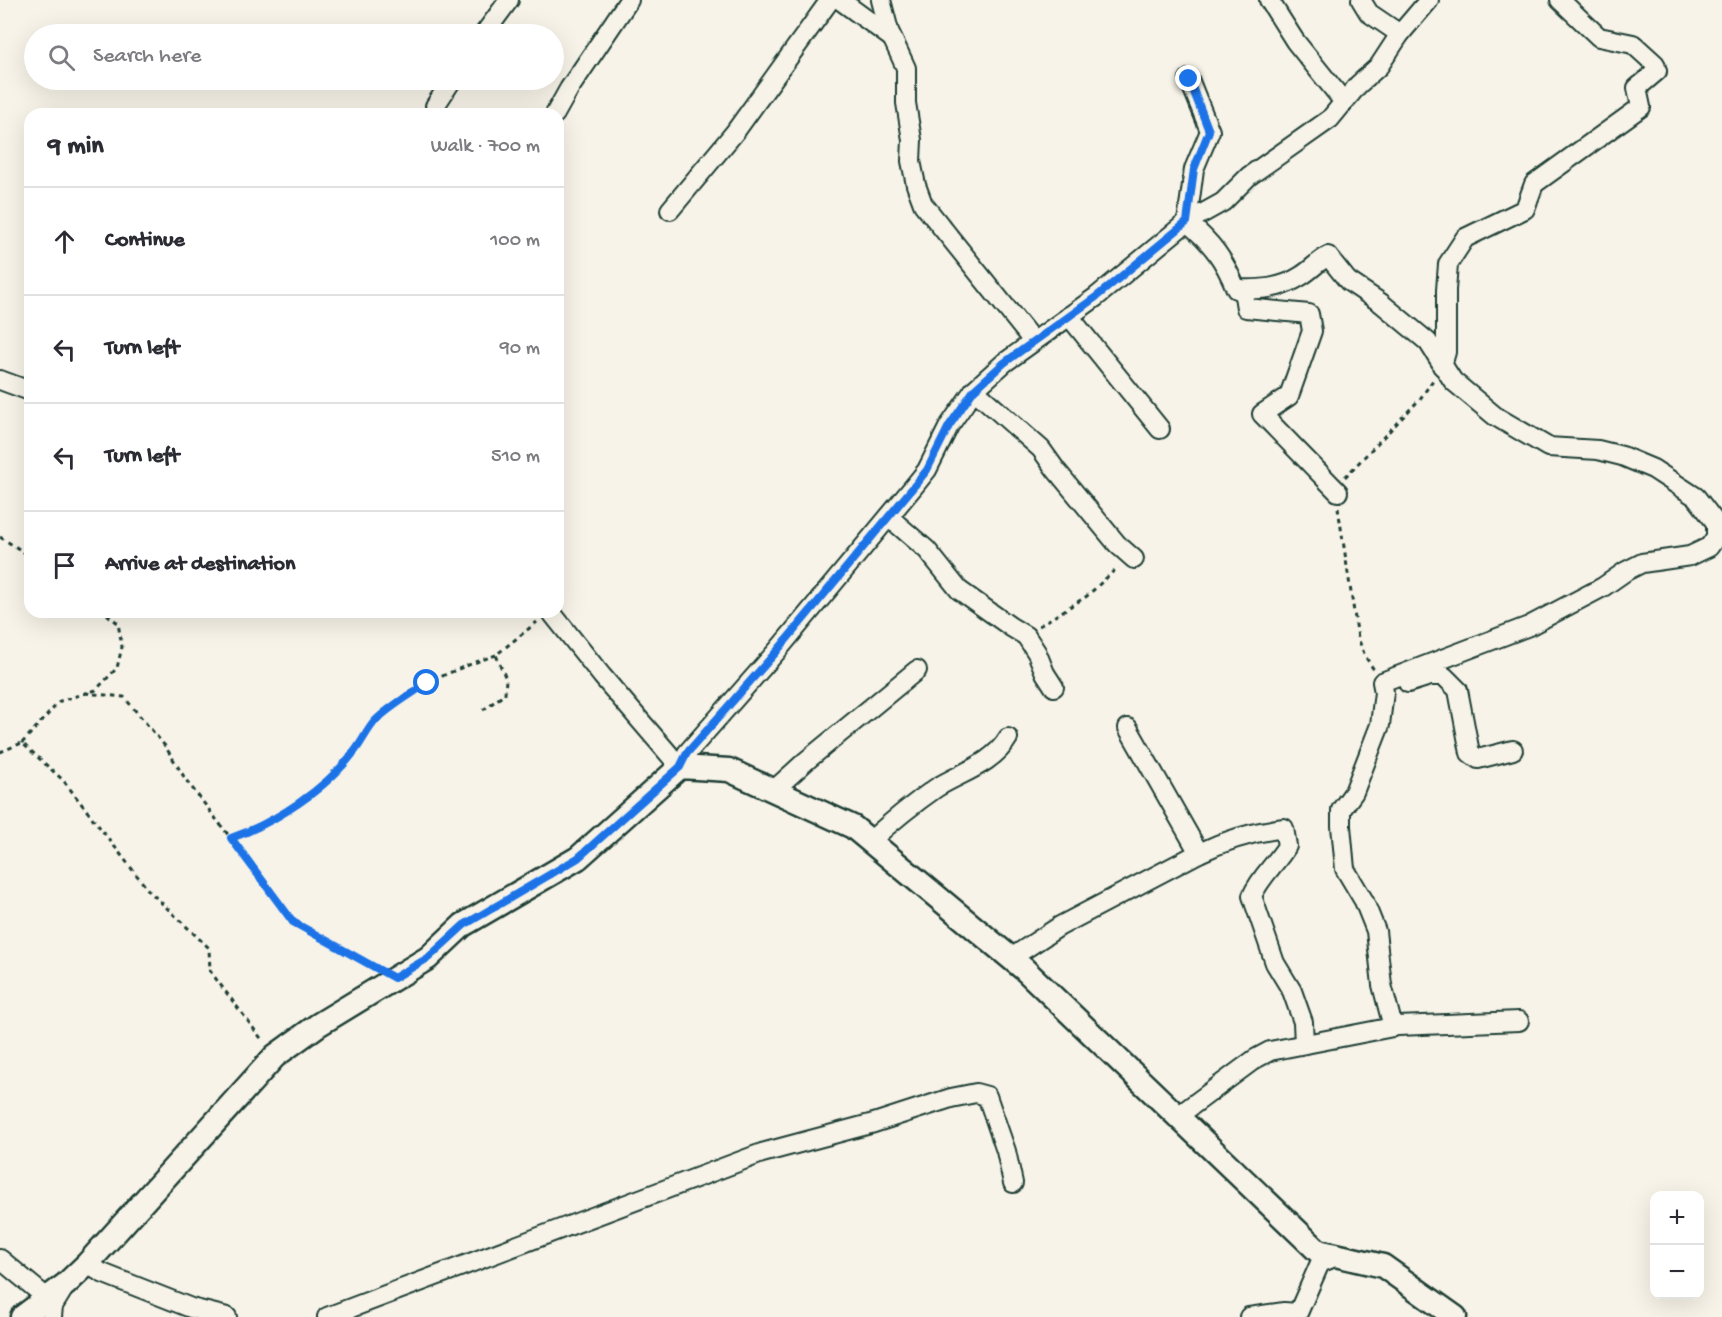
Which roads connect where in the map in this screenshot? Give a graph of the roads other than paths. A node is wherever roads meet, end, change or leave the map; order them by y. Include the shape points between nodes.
1 (509, 0) edge
2 (629, 0) edge
3 (830, 0) edge
4 (840, 0) edge
5 (881, 0) edge
6 (1269, 0) edge
7 (1361, 0) edge
8 (1429, 0) edge
9 (1560, 0) edge
10 (491, 24) edge
11 (1400, 34) junction
12 (892, 38) junction
13 (1189, 79) dead end
14 (445, 90) edge
15 (1344, 102) junction
16 (436, 108) edge
17 (558, 108) edge
18 (670, 210) dead end
19 (1187, 222) junction
20 (1242, 290) junction
21 (1069, 316) junction
22 (1033, 341) junction
23 (1442, 366) junction
24 (0, 380) edge
25 (24, 389) edge
26 (974, 390) junction
27 (1160, 429) dead end
28 (1338, 492) road end
29 (889, 517) junction
30 (1719, 526) edge
31 (1134, 559) road end
32 (549, 618) edge
33 (916, 670) dead end
34 (1054, 687) dead end
35 (1383, 687) junction
36 (1128, 728) dead end
37 (1008, 738) dead end
38 (1513, 750) dead end
39 (680, 767) junction
40 (774, 790) junction
41 (870, 841) junction
42 (1199, 853) junction
43 (1011, 958) junction
44 (1519, 1021) dead end
45 (1393, 1027) junction
46 (1304, 1044) junction
47 (1178, 1116) junction
48 (1012, 1183) dead end
49 (1337, 1256) junction
50 (0, 1259) edge
51 (87, 1264) junction
52 (49, 1307) edge
53 (22, 1317) edge
54 (227, 1317) edge
55 (327, 1317) edge
56 (1249, 1317) edge
57 (1455, 1317) edge

1 - 10 street
2 - 17 street
3 - 18 street via 735,132
4 - 12 street
5 - 12 street
6 - 15 street via 1295,41
7 - 11 street via 1369,13
8 - 11 street
9 - 23 street via 1599,37 1633,44 1657,71 1637,88 1641,107 1534,184 1525,209 1465,238 1448,264 1446,352
11 - 15 street via 1379,66
12 - 22 street via 906,68 911,161 923,204
13 - 19 street via 1209,131 1194,169
14 - 16 street
15 - 19 street via 1330,118 1249,176 1223,202
19 - 20 street via 1206,237 1225,263 1236,289
19 - 21 street
20 - 23 street via 1284,285 1328,256 1348,281 1428,342
20 - 28 street via 1246,308 1309,314 1312,331 1289,396 1262,414
21 - 22 street
21 - 27 street
22 - 26 street
23 - 30 street via 1453,381 1495,416 1528,437 1548,447 1598,450 1622,456 1653,469 1696,497
24 - 25 street
26 - 29 street via 949,426 927,470
26 - 31 street via 1041,449
29 - 34 street via 927,550 959,590 1026,636
29 - 39 street via 687,753
30 - 35 street via 1709,547 1690,556 1642,563 1529,626
32 - 39 street
33 - 40 street
35 - 38 street via 1444,676 1458,690 1470,753 1478,759
35 - 45 street via 1380,725 1354,792 1341,810 1341,826 1345,869 1376,931 1382,985
36 - 42 street
37 - 41 street via 1004,746 938,787
39 - 40 street via 729,770
39 - 51 street via 578,858 464,925 428,958 275,1056
40 - 41 street via 853,827
41 - 43 street
42 - 43 street via 1060,926
42 - 46 street via 1221,842 1284,828 1287,846 1257,883 1252,896 1275,963 1292,991 1303,1022
43 - 47 street
44 - 45 street
45 - 46 street
46 - 47 street via 1270,1051 1255,1059
47 - 49 street via 1318,1251
48 - 55 street via 1006,1151 987,1096 976,1093 762,1153
49 - 56 street via 1320,1263 1298,1313
49 - 57 street via 1383,1266
50 - 52 street
51 - 52 street
51 - 54 street via 190,1308
52 - 53 street

